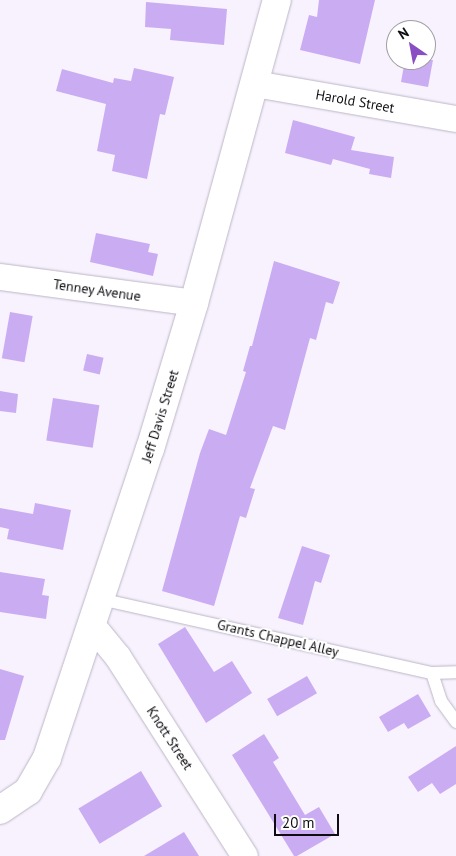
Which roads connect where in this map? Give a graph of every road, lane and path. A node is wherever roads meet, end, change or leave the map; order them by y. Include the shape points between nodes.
1 (277, 0) edge
2 (255, 84) junction
3 (456, 119) edge
4 (0, 277) edge
5 (194, 304) junction
6 (100, 599) junction
7 (91, 624) junction
8 (456, 672) edge
9 (432, 673) junction
10 (456, 722) edge
11 (0, 810) edge
12 (245, 856) edge

1 - 2 street, Jeff Davis Street
2 - 3 street, Harold Street
2 - 5 street, Jeff Davis Street
4 - 5 street, Tenney Avenue
5 - 6 street, Jeff Davis Street
6 - 7 street, Jeff Davis Street
6 - 9 lane, Grants Chappel Alley
7 - 11 street, Jeff Davis Street via 48,758 28,790
7 - 12 street, Knott Street via 118,657
8 - 9 lane, Grants Chappel Alley
9 - 10 lane via 441,701

